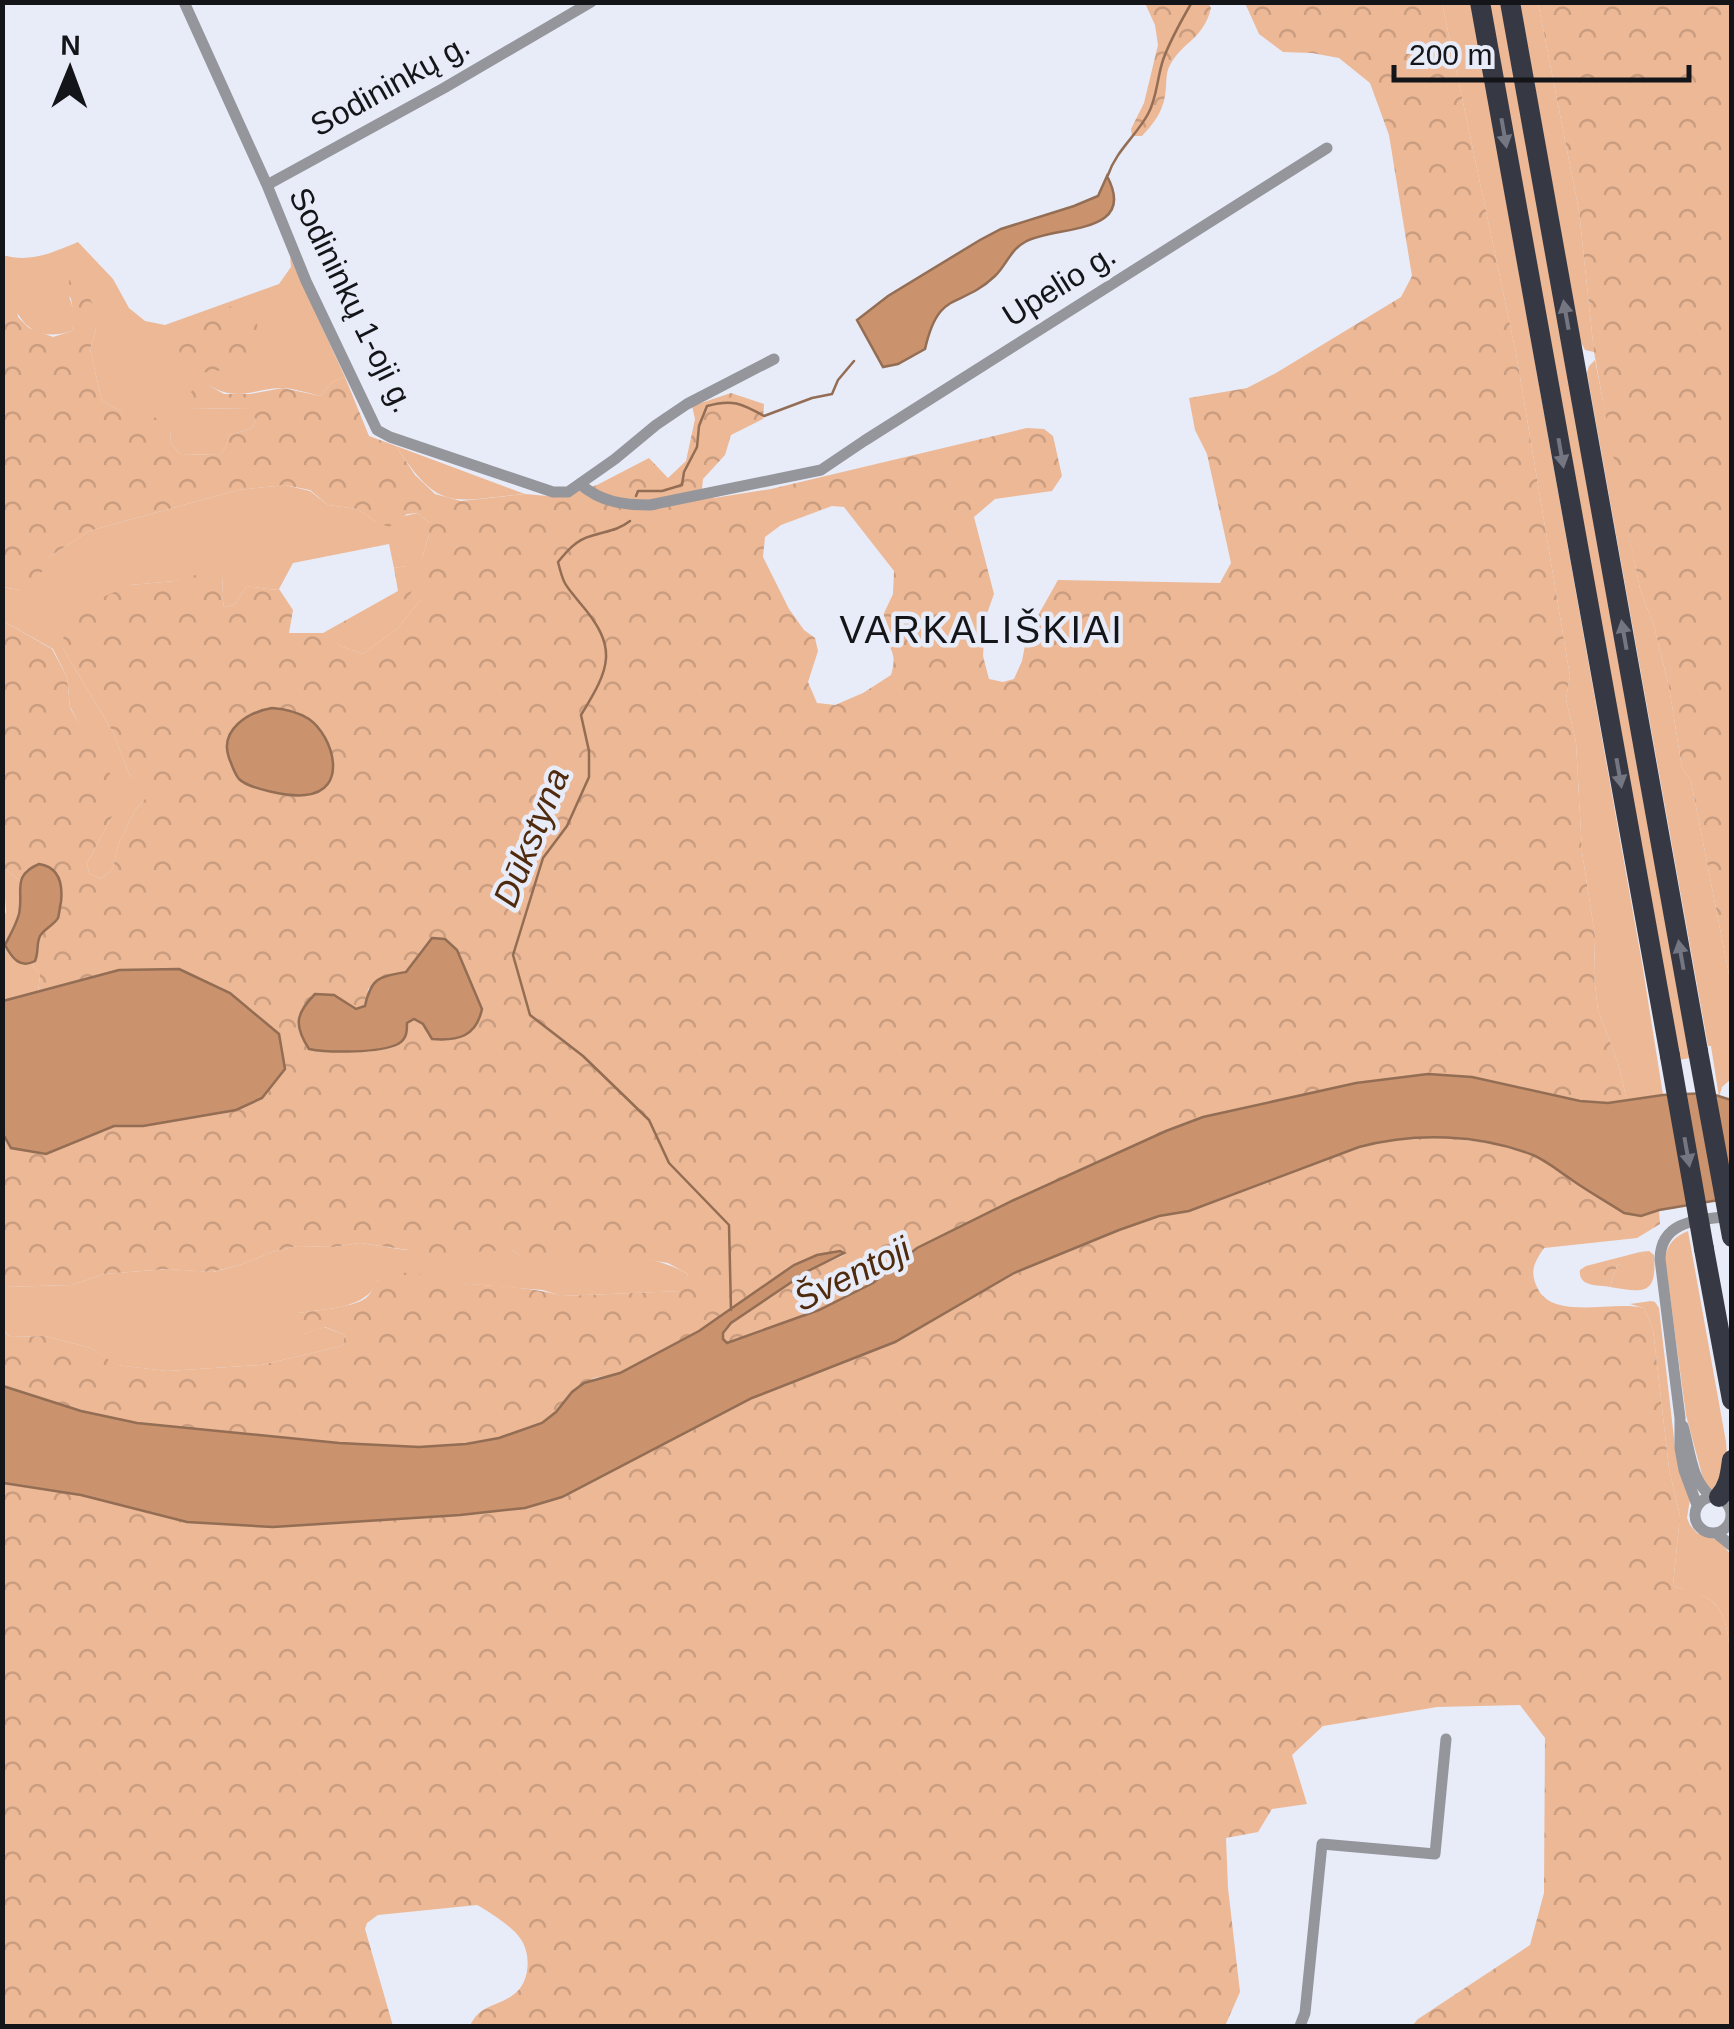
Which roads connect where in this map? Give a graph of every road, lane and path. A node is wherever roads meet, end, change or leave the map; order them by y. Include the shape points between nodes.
1 (184, 2) edge
2 (591, 2) edge
3 (1480, 2) edge
4 (1510, 2) edge
5 (1327, 148) dead end
6 (266, 185) junction
7 (774, 359) dead end
8 (580, 484) junction
9 (1732, 1216) edge
10 (1732, 1237) edge
11 (1732, 1400) edge
12 (1680, 1418) junction
13 (1732, 1460) edge
14 (1715, 1497) junction
15 (1697, 1505) junction
16 (1730, 1526) edge
17 (1716, 1533) junction
18 (1732, 1546) edge
19 (1446, 1740) dead end
20 (1300, 2026) edge

1 - 6 street, Sodininkų 1-oji g.
2 - 6 street, Sodininkų g.
3 -> 11 highway, bridge
10 -> 4 highway, bridge
5 - 8 street, Upelio g. via 821,470 650,504 621,505
6 - 8 street, Sodininkų 1-oji g. via 377,430 553,492
7 - 8 street via 687,404
9 - 12 street via 1682,1224 1660,1247
12 - 14 street via 1702,1490
12 - 15 street via 1682,1459
13 - 14 highway via 1726,1490
14 - 15 street
14 - 16 street via 1730,1508
15 - 17 street via 1696,1522
16 - 17 street
17 - 18 street
19 - 20 street via 1435,1854 1322,1844

